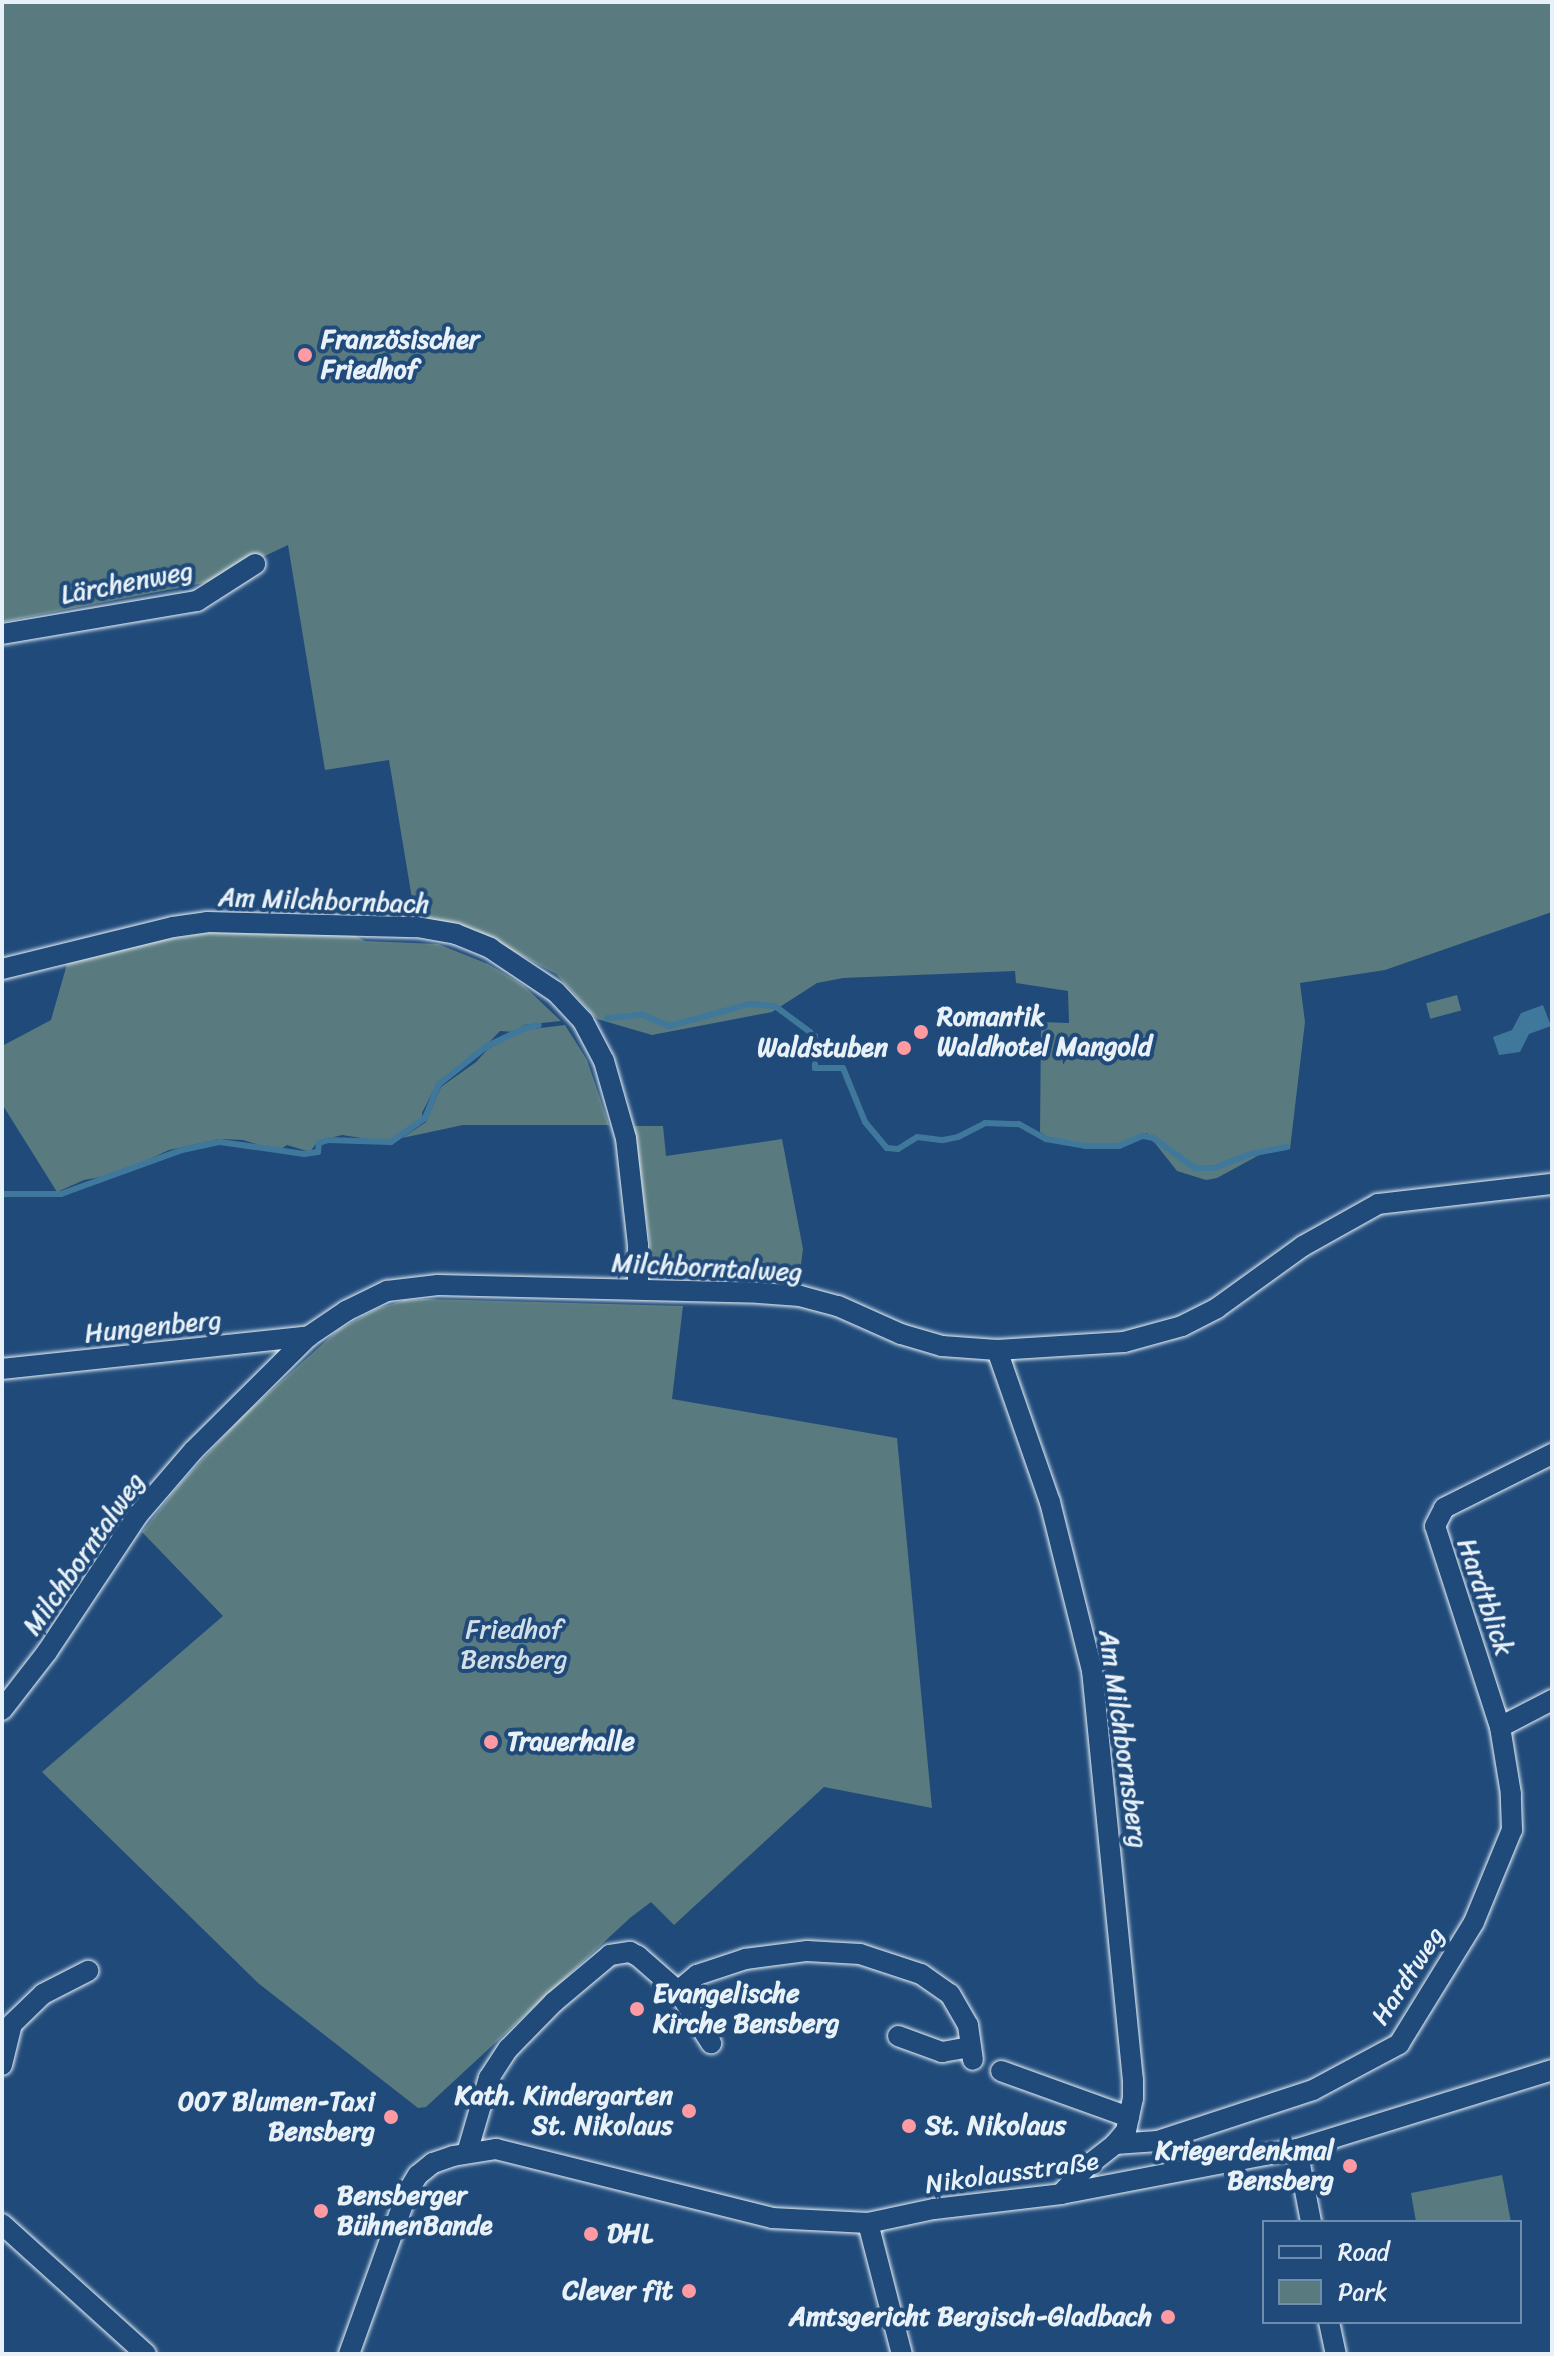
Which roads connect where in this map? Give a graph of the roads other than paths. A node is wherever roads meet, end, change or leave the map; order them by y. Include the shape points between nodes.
1 (255, 564) dead end
2 (2, 634) edge
3 (2, 969) edge
4 (1552, 1184) edge
5 (638, 1289) junction
6 (309, 1336) junction
7 (997, 1350) junction
8 (2, 1369) edge
9 (1552, 1454) edge
10 (1552, 1700) edge
11 (2, 1710) edge
12 (1500, 1727) junction
13 (88, 1971) dead end
14 (678, 1991) junction
15 (898, 2036) dead end
16 (711, 2043) dead end
17 (2, 2065) edge
18 (1552, 2070) edge
19 (1001, 2071) dead end
20 (1129, 2117) junction
21 (1115, 2144) junction
22 (1297, 2149) junction
23 (467, 2153) junction
24 (1061, 2194) junction
25 (1311, 2220) edge
26 (868, 2223) junction
27 (2, 2224) edge
28 (1329, 2324) edge
29 (146, 2354) edge
30 (349, 2354) edge
31 (902, 2354) edge
32 (1336, 2354) edge

1 - 2 street, Lärchenweg via 197,601
3 - 5 street, Am Milchbornbach via 207,922 417,927 456,934 490,948 556,992 583,1021 604,1061 626,1138
4 - 7 street, Milchborntalweg via 1378,1204 1303,1246 1217,1308 1154,1336
5 - 6 street, Milchborntalweg via 438,1285 387,1291
5 - 7 street, Milchborntalweg via 800,1296 942,1346
6 - 8 street, Hungenberg
6 - 11 street, Milchborntalweg via 193,1451 138,1515
7 - 20 street, Am Milchbornsberg via 1050,1502 1092,1670 1133,2080
9 - 12 street, Hardtblick via 1444,1508 1435,1526
10 - 12 street
12 - 21 street, Hardtweg via 1512,1830 1474,1922 1399,2044 1313,2090 1158,2141
13 - 17 street via 43,1994 12,2024
14 - 15 street via 697,1975 745,1959 807,1951 860,1954 921,1974 950,1994 968,2025 972,2054 942,2052
14 - 16 street
14 - 23 street via 638,1956 610,1955 508,2049 489,2078
18 - 22 street, Nikolausstraße
19 - 20 street
20 - 21 street, Am Milchbornsberg
21 - 24 street
22 - 24 street, Nikolausstraße
22 - 25 street
23 - 26 street, Nikolausstraße via 496,2149 542,2158 772,2218
23 - 30 street, Nikolausstraße via 433,2163 407,2193
24 - 26 street, Nikolausstraße via 934,2209
26 - 31 street
27 - 29 street
28 - 32 street

